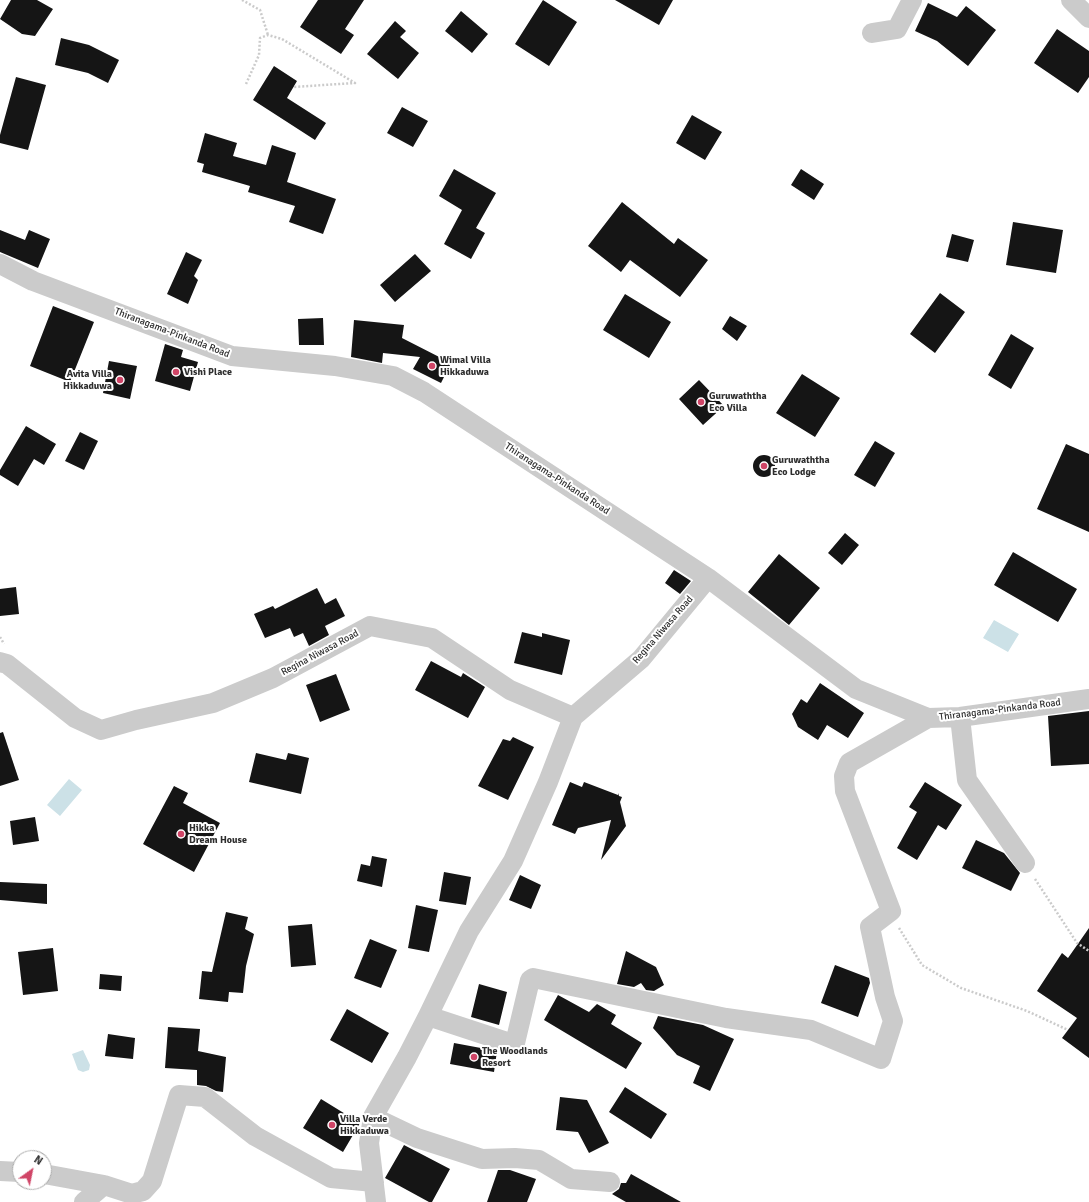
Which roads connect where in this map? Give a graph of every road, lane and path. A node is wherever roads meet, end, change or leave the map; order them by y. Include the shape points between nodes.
1 (242, 0) edge
2 (912, 0) edge
3 (1071, 0) edge
4 (1089, 18) edge
5 (872, 33) dead end
6 (268, 35) junction
7 (246, 84) dead end
8 (294, 87) dead end
9 (0, 264) edge
10 (708, 578) junction
11 (0, 662) edge
12 (1089, 699) edge
13 (960, 716) junction
14 (572, 717) junction
15 (928, 718) junction
16 (1025, 863) joint
17 (891, 911) junction
18 (1089, 951) edge
19 (428, 1016) junction
20 (1068, 1030) dead end
21 (373, 1117) junction
22 (0, 1171) edge
23 (12, 1172) edge
24 (52, 1175) edge
25 (374, 1182) junction
26 (610, 1182) dead end
27 (104, 1185) junction
28 (84, 1202) edge
29 (376, 1202) edge

1 - 6 path via 260,10
2 - 5 street via 897,29
3 - 4 street
6 - 7 path via 260,38 259,55
6 - 8 path via 282,39 355,83
9 - 10 street, Thiranagama-Pinkanda Road via 34,281 232,356 335,366 393,376 424,392
10 - 14 street, Regina Niwasa Road via 641,659
10 - 15 street, Thiranagama-Pinkanda Road via 856,689
11 - 14 street, Regina Niwasa Road via 7,664 75,718 101,730 213,702 273,678 370,626 432,638 510,690
12 - 13 street, Thiranagama-Pinkanda Road
13 - 15 street, Thiranagama-Pinkanda Road
13 - 16 street via 967,780
14 - 19 street via 548,782 513,861 469,931
15 - 17 street via 849,763 844,776 845,791
16 - 18 path via 1077,943
17 - 19 street via 870,927 885,997 893,1021 881,1059 811,1030 726,1018 536,977 530,980 513,1044
17 - 20 path via 908,945 922,965 961,988 994,998
19 - 21 street
21 - 25 street via 369,1144
21 - 26 street via 417,1138 482,1159 539,1160 571,1180
22 - 23 street
24 - 27 street
25 - 27 street via 331,1178 255,1136 205,1097 179,1095 152,1181 144,1191 132,1194
25 - 29 street
27 - 28 street

